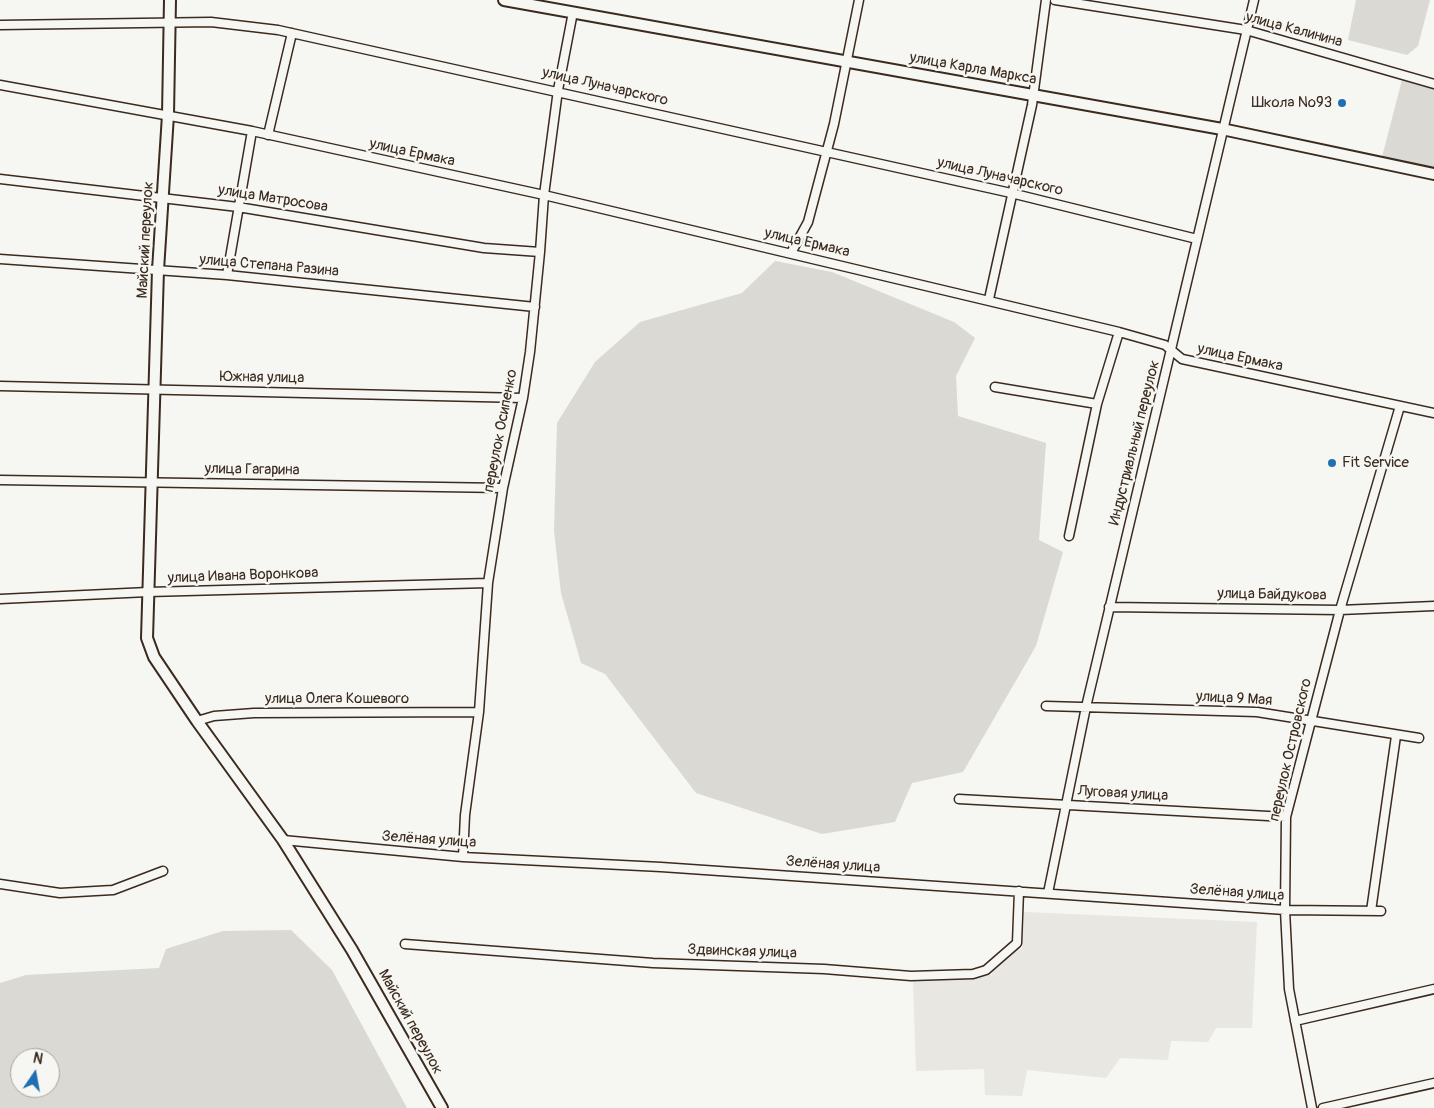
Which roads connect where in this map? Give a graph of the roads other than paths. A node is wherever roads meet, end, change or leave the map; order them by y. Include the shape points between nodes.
1 (170, 0) edge
2 (504, 0) edge
3 (859, 0) edge
4 (1046, 0) edge
5 (1055, 0) edge
6 (1254, 0) edge
7 (573, 12) junction
8 (170, 23) junction
9 (0, 25) edge
10 (1246, 30) junction
11 (292, 33) junction
12 (847, 61) junction
13 (1434, 84) edge
14 (0, 85) edge
15 (558, 90) junction
16 (1034, 95) junction
17 (168, 115) junction
18 (1222, 129) junction
19 (252, 131) junction
20 (268, 135) junction
21 (826, 152) junction
22 (1434, 174) edge
23 (0, 179) edge
24 (1011, 193) junction
25 (544, 195) junction
26 (163, 197) junction
27 (238, 206) junction
28 (1197, 239) junction
29 (540, 252) junction
30 (791, 253) junction
31 (0, 259) edge
32 (158, 270) junction
33 (227, 275) junction
34 (989, 299) junction
35 (535, 307) junction
36 (1119, 332) junction
37 (1172, 352) junction
38 (0, 386) edge
39 (995, 387) dead end
40 (156, 389) junction
41 (523, 398) junction
42 (1097, 404) junction
43 (1400, 406) junction
44 (1434, 413) edge
45 (0, 480) edge
46 (153, 481) junction
47 (503, 488) junction
48 (1070, 536) dead end
49 (488, 583) junction
50 (148, 592) junction
51 (0, 599) edge
52 (1434, 606) edge
53 (1109, 607) junction
54 (1340, 610) junction
55 (1046, 706) dead end
56 (1086, 708) junction
57 (479, 712) junction
58 (1311, 719) junction
59 (197, 721) junction
60 (1396, 736) junction
61 (1419, 738) dead end
62 (959, 799) dead end
63 (1065, 804) junction
64 (1286, 817) junction
65 (283, 840) junction
66 (463, 857) junction
67 (163, 870) dead end
68 (0, 884) edge
69 (1018, 892) junction
70 (1048, 893) junction
71 (1285, 910) junction
72 (1371, 911) junction
73 (1381, 911) dead end
74 (405, 944) dead end
75 (1434, 989) edge
76 (1295, 1021) junction
77 (1434, 1083) edge
78 (442, 1108) edge
79 (1312, 1108) edge
80 (1323, 1108) edge

1 - 8 main road, Майский переулок
2 - 7 main road, улица Карла Маркса
3 - 12 street
4 - 16 street
5 - 10 street, улица Калинина
6 - 10 street, Индустриальный переулок
7 - 12 main road, улица Карла Маркса
7 - 15 street, переулок Осипенко
8 - 9 street, улица Луначарского
8 - 11 street, улица Луначарского via 211,22
8 - 17 main road, Майский переулок
10 - 13 street, улица Калинина
10 - 18 street, Индустриальный переулок
11 - 15 street, улица Луначарского
11 - 20 street
12 - 16 main road, улица Карла Маркса
12 - 21 street
14 - 17 street, улица Ермака
15 - 21 street, улица Луначарского
15 - 25 street, переулок Осипенко
16 - 18 main road, улица Карла Маркса
16 - 24 street
17 - 19 street, улица Ермака
17 - 26 main road, Майский переулок
18 - 22 main road, улица Карла Маркса
18 - 28 street, Индустриальный переулок
19 - 20 street, улица Ермака
19 - 27 street
20 - 25 street, улица Ермака
21 - 24 street, улица Луначарского
21 - 30 street via 808,222
23 - 26 street, улица Матросова
24 - 28 street, улица Луначарского
24 - 34 street
25 - 29 street, переулок Осипенко
25 - 30 street, улица Ермака
26 - 27 street, улица Матросова
26 - 32 main road, Майский переулок
27 - 29 street, улица Матросова via 484,248
27 - 33 street
28 - 37 street, Индустриальный переулок
29 - 35 street, переулок Осипенко
30 - 34 street, улица Ермака
31 - 32 street, улица Степана Разина
32 - 33 street, улица Степана Разина
32 - 40 main road, Майский переулок
33 - 35 street, улица Степана Разина
34 - 36 street, улица Ермака
35 - 41 street, переулок Осипенко
36 - 37 street, улица Ермака via 1165,345
36 - 42 street
37 - 43 street, улица Ермака via 1182,359
37 - 53 street, Индустриальный переулок
38 - 40 street, Южная улица
39 - 42 street
40 - 41 street, Южная улица
40 - 46 main road, Майский переулок
41 - 47 street, переулок Осипенко
42 - 48 street
43 - 44 street, улица Ермака
43 - 54 street, переулок Островского
45 - 46 street, улица Гагарина
46 - 47 street, улица Гагарина
46 - 50 main road, Майский переулок
47 - 49 street, переулок Осипенко
49 - 50 street, улица Ивана Воронкова
49 - 57 street, переулок Осипенко
50 - 51 street, улица Ивана Воронкова
50 - 59 main road, Майский переулок via 148,644
52 - 54 street, улица Байдукова
53 - 54 street, улица Байдукова
53 - 56 street, Индустриальный переулок
54 - 58 street, переулок Островского
55 - 56 street, улица 9 Мая
56 - 58 street, улица 9 Мая via 1256,712
56 - 63 street, Индустриальный переулок
57 - 59 street, улица Олега Кошевого via 254,713 214,716
57 - 66 street, переулок Осипенко via 465,815
58 - 60 street, улица 9 Мая
58 - 64 street, переулок Островского
59 - 65 main road, Майский переулок
60 - 61 street, улица 9 Мая
60 - 72 street
62 - 63 street, Луговая улица
63 - 64 street, Луговая улица
63 - 70 street, Индустриальный переулок
64 - 71 street, переулок Островского
65 - 66 street, Зелёная улица
65 - 78 main road, Майский переулок via 352,950
66 - 69 street, Зелёная улица
67 - 68 street via 113,890 60,893
69 - 70 street, Зелёная улица
69 - 74 street, Здвинская улица via 1017,943 986,970 973,974 911,976 882,972 653,963
70 - 71 street, Зелёная улица
71 - 72 street, Зелёная улица
71 - 76 street, переулок Островского via 1289,989
72 - 73 street, Зелёная улица
75 - 76 street
76 - 79 street, переулок Островского
77 - 80 street

